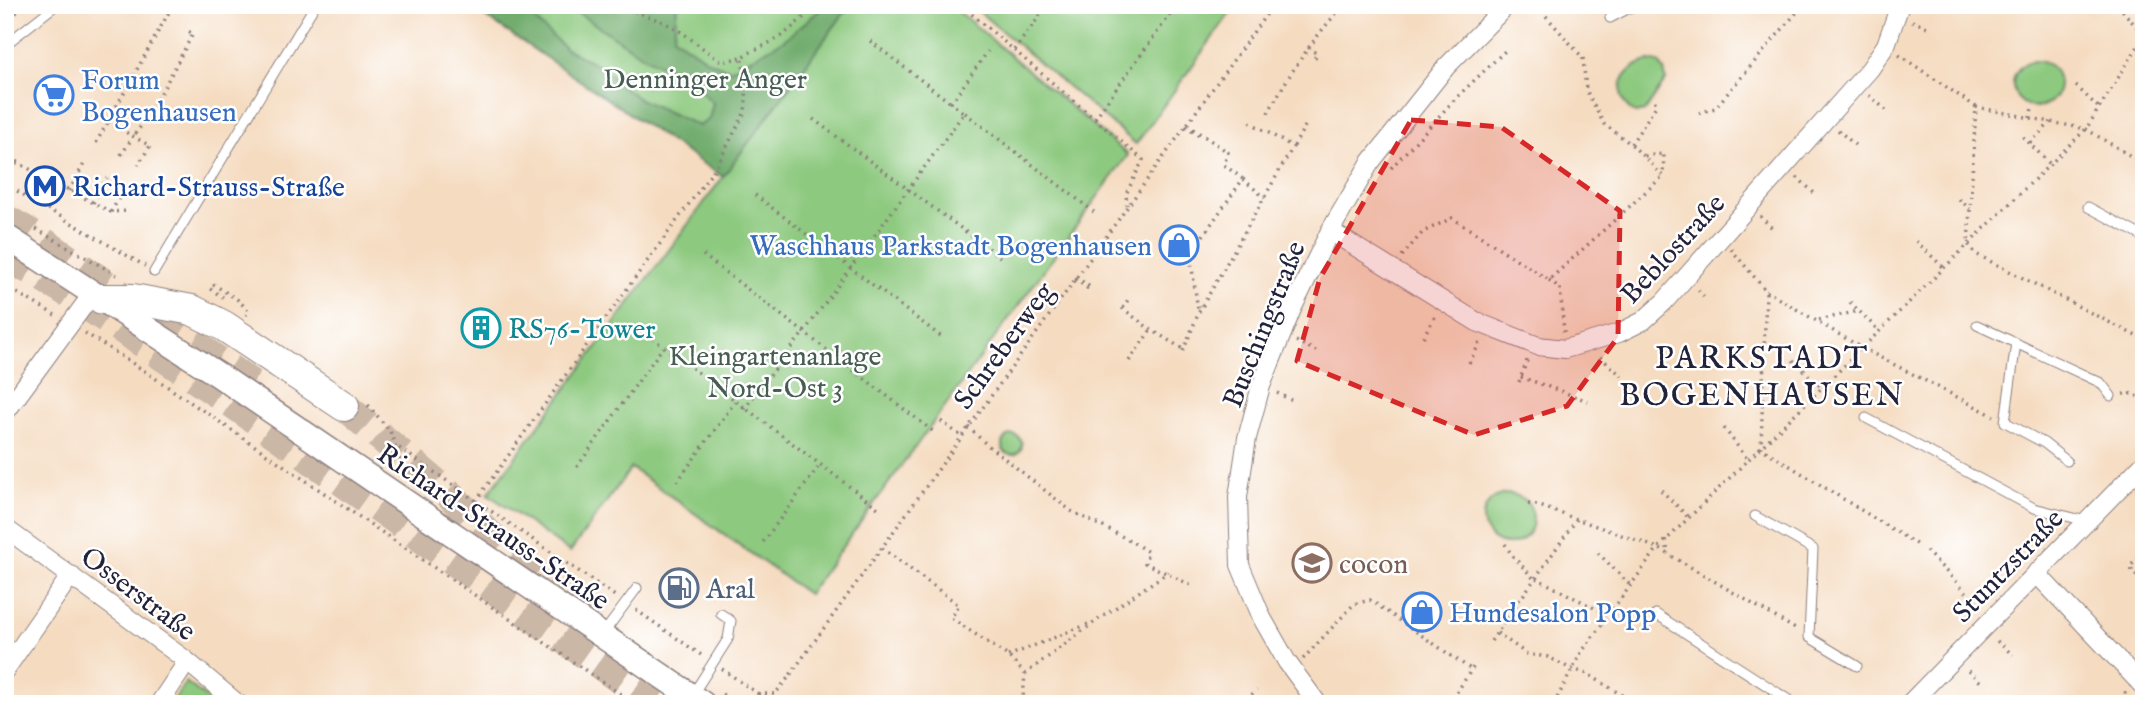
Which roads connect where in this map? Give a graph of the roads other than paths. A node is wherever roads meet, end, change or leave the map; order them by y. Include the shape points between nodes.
1 (56, 5) edge
2 (315, 5) edge
3 (1507, 5) edge
4 (1635, 5) edge
5 (1900, 5) edge
6 (1610, 18) dead end
7 (5, 45) edge
8 (2088, 207) dead end
9 (14, 228) edge
10 (1330, 231) junction
11 (2144, 237) edge
12 (154, 272) road end
13 (98, 296) junction
14 (1977, 325) dead end
15 (2016, 343) junction
16 (2111, 396) road end
17 (344, 406) tunnel mouth
18 (5, 413) edge
19 (1866, 418) dead end
20 (2067, 461) dead end
21 (2144, 463) edge
22 (1755, 516) dead end
23 (2086, 522) junction
24 (5, 528) edge
25 (2036, 572) junction
26 (71, 575) junction
27 (637, 588) dead end
28 (720, 614) dead end
29 (1656, 614) dead end
30 (602, 635) junction
31 (187, 662) junction
32 (1857, 666) dead end
33 (5, 670) edge
34 (2144, 687) edge
35 (698, 700) edge
36 (159, 704) edge
37 (239, 704) edge
38 (1318, 704) edge
39 (1795, 704) edge
40 (1909, 704) edge

1 - 7 lane
2 - 12 lane
3 - 10 street, Buschingstraße via 1446,68 1370,163
4 - 6 lane
5 - 10 street, Beblostraße via 1886,45 1870,69 1664,302 1643,321 1619,333 1565,349 1538,346 1477,322
8 - 11 lane
9 - 13 main road, Richard-Strauss-Straße
10 - 38 street, Buschingstraße via 1261,386 1238,497 1240,565 1262,618
13 - 17 highway via 192,310 225,326
13 - 18 street
13 - 30 main road, Richard-Strauss-Straße
14 - 15 lane
15 - 16 lane via 2101,383
15 - 20 lane via 2005,422
19 - 23 lane via 2034,509
21 - 23 street, Stuntzstraße
22 - 32 lane via 1813,549 1809,637
23 - 25 street, Stuntzstraße
24 - 26 street, Osserstraße
25 - 34 street
25 - 40 street, Stuntzstraße
26 - 31 street, Osserstraße
26 - 33 street
27 - 30 lane
28 - 35 lane via 731,621 728,639
29 - 39 lane
30 - 35 main road, Richard-Strauss-Straße
31 - 36 street
31 - 37 street, Osserstraße

